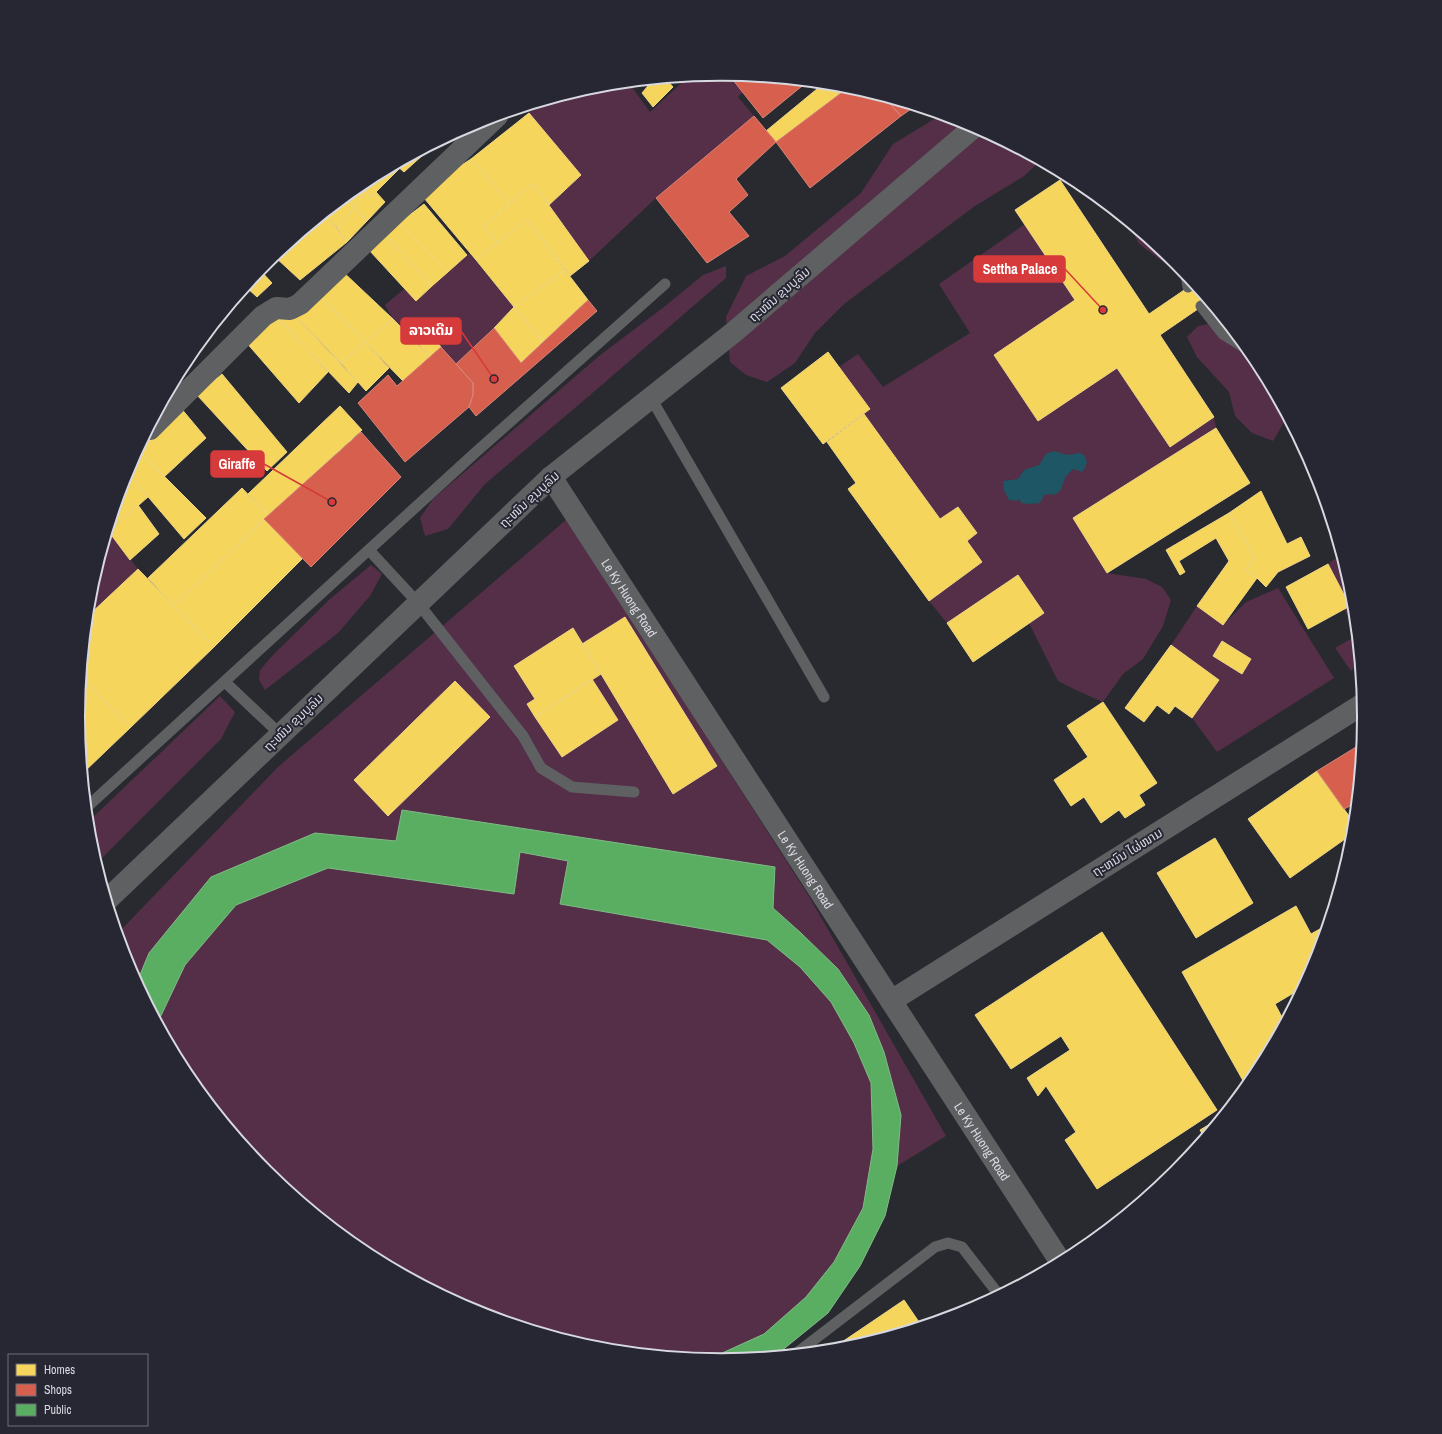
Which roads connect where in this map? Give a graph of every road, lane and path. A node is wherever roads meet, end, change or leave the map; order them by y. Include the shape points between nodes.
1 (487, 126) edge
2 (969, 131) edge
3 (666, 284) dead end
4 (1201, 306) dead end
5 (1233, 341) edge
6 (651, 398) junction
7 (159, 420) edge
8 (552, 477) junction
9 (369, 550) junction
10 (418, 603) junction
11 (225, 682) junction
12 (824, 697) dead end
13 (1357, 708) edge
14 (280, 734) junction
15 (634, 792) dead end
16 (91, 805) edge
17 (111, 896) edge
18 (891, 1001) junction
19 (1057, 1257) edge
20 (995, 1290) edge
21 (804, 1348) edge

1 - 7 street via 300,304 290,309 276,308 263,316
2 - 6 street, ຖະໜົນ ຂຸນບູລົມ via 734,332
3 - 9 lane
4 - 5 lane via 1223,334
6 - 8 street, ຖະໜົນ ຂຸນບູລົມ
6 - 12 lane
8 - 10 street, ຖະໜົນ ຂຸນບູລົມ
8 - 18 street, Le Ky Huong Road
9 - 10 lane
9 - 11 lane
10 - 14 street, ຖະໜົນ ຂຸນບູລົມ
10 - 15 lane via 523,736 541,768 572,787
11 - 14 lane
11 - 16 lane
13 - 18 street, ຖະຫນົນ ໄຜ່ໜາມ
14 - 17 street, ຖະໜົນ ຂຸນບູລົມ
18 - 19 street, Le Ky Huong Road
20 - 21 lane via 962,1247 948,1243 935,1247

